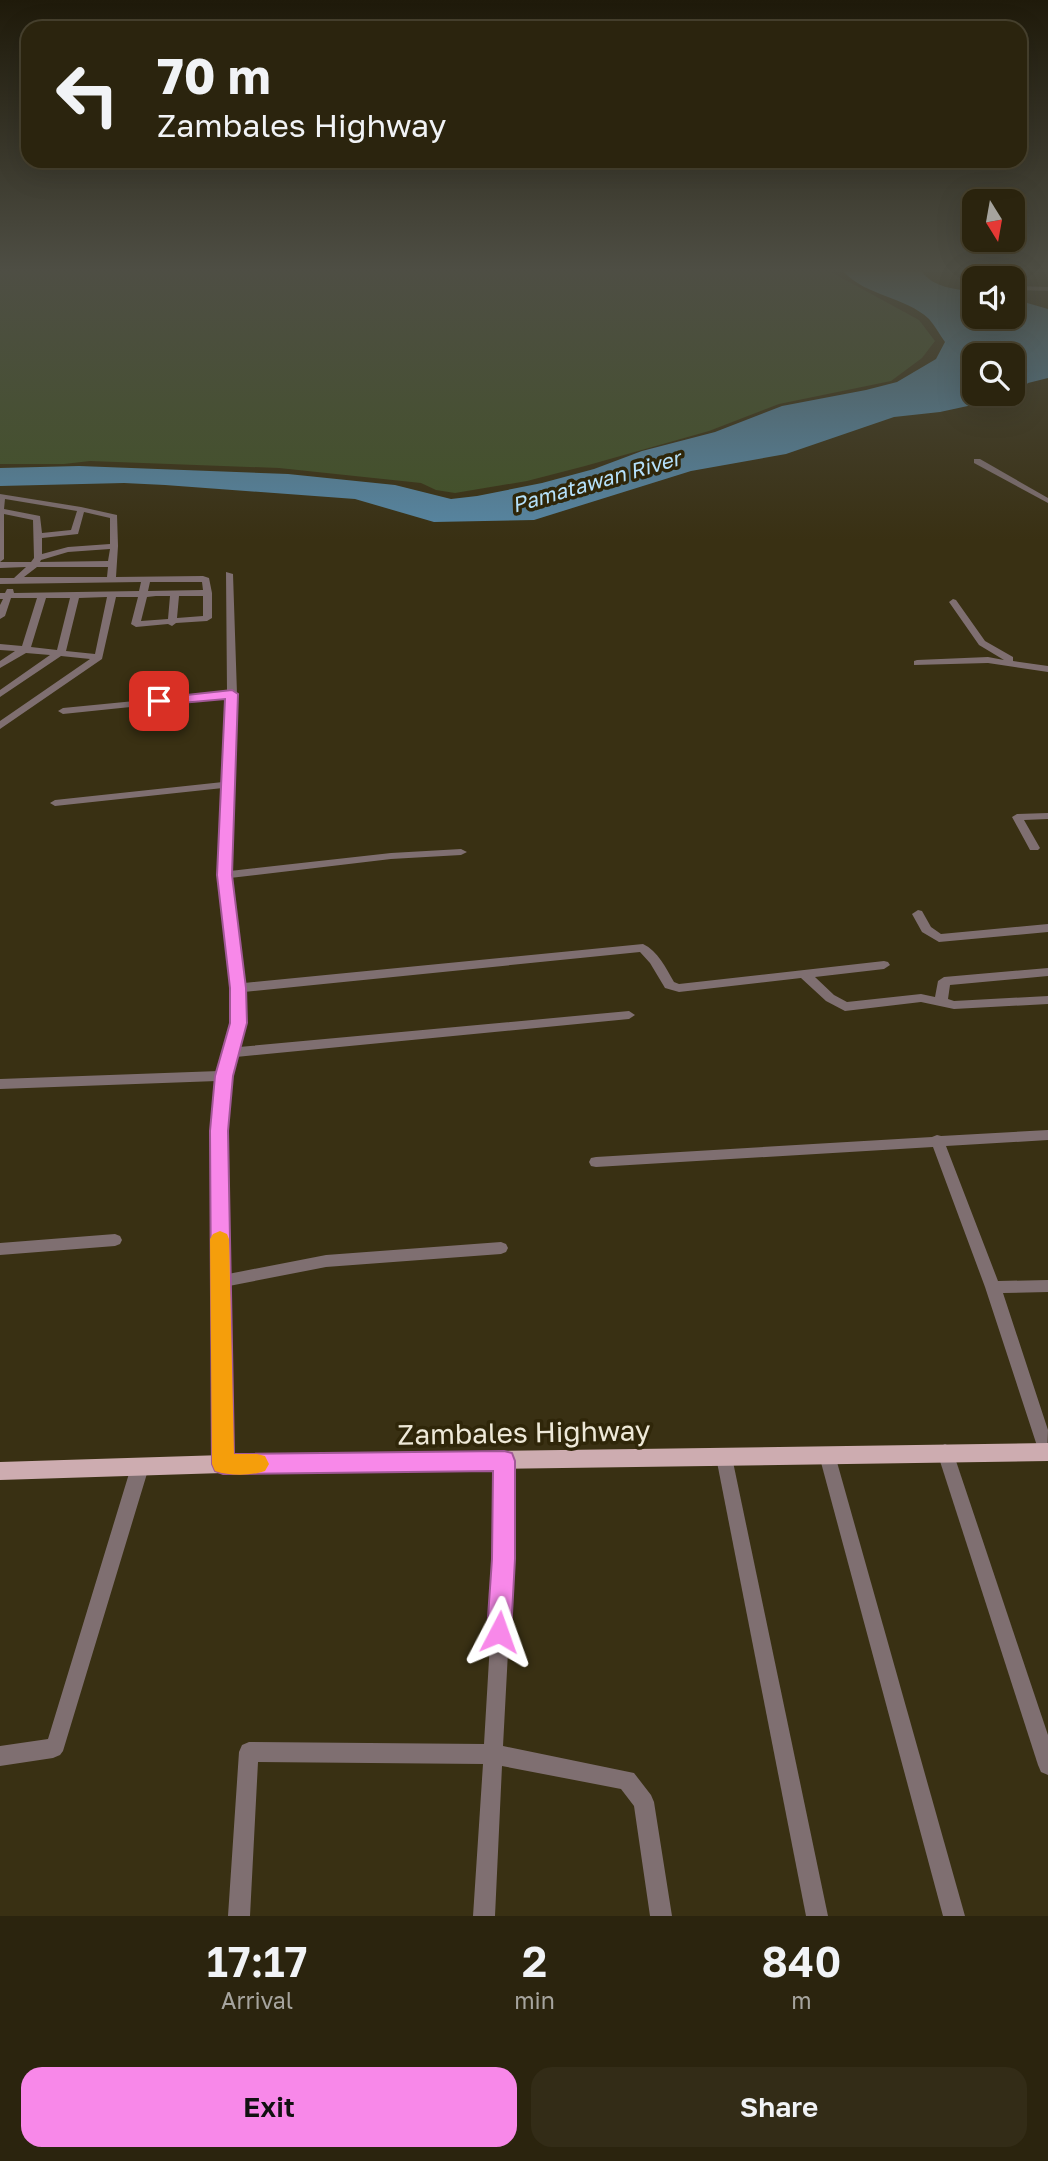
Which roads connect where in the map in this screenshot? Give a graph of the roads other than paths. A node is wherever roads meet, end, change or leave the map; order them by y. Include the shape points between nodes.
1 (977, 461) dead end
2 (1, 496) edge
3 (1048, 501) edge
4 (81, 509) junction
5 (0, 511) edge
6 (37, 536) junction
7 (114, 546) junction
8 (0, 559) edge
9 (36, 561) junction
10 (113, 564) junction
11 (0, 565) edge
12 (229, 574) dead end
13 (111, 579) junction
14 (146, 579) junction
15 (0, 580) edge
16 (16, 580) junction
17 (175, 593) junction
18 (208, 593) junction
19 (112, 594) junction
20 (142, 594) junction
21 (42, 595) junction
22 (75, 595) junction
23 (4, 596) edge
24 (953, 602) dead end
25 (1, 614) edge
26 (172, 623) junction
27 (0, 647) edge
28 (25, 650) junction
29 (60, 653) junction
30 (99, 657) junction
31 (917, 663) dead end
32 (0, 665) edge
33 (1023, 665) junction
34 (1048, 669) edge
35 (0, 694) edge
36 (232, 694) junction
37 (63, 711) dead end
38 (0, 726) edge
39 (230, 785) junction
40 (55, 803) dead end
41 (1048, 816) edge
42 (1034, 848) dead end
43 (461, 852) dead end
44 (224, 875) junction
45 (918, 914) dead end
46 (1048, 928) edge
47 (884, 965) dead end
48 (1048, 972) edge
49 (805, 975) junction
50 (238, 988) junction
51 (1048, 1000) edge
52 (941, 1001) junction
53 (629, 1015) dead end
54 (229, 1053) junction
55 (224, 1076) junction
56 (0, 1084) edge
57 (1048, 1135) edge
58 (937, 1140) junction
59 (596, 1162) dead end
60 (115, 1240) dead end
61 (501, 1248) dead end
62 (0, 1250) edge
63 (219, 1282) junction
64 (1048, 1286) edge
65 (993, 1287) junction
66 (945, 1452) junction
67 (1048, 1452) edge
68 (827, 1455) junction
69 (724, 1457) junction
70 (504, 1461) junction
71 (223, 1464) junction
72 (140, 1467) junction
73 (0, 1471) edge
74 (492, 1754) junction
75 (0, 1756) edge
76 (1048, 1765) edge
77 (239, 1916) edge
78 (484, 1916) edge
79 (660, 1916) edge
80 (817, 1916) edge
81 (954, 1916) edge

1 - 3 street
2 - 4 street
2 - 5 street
4 - 6 street via 75,532
4 - 7 street via 114,517
5 - 6 street via 37,518
5 - 8 street
6 - 9 street
7 - 9 street via 68,550
7 - 10 street
9 - 10 street
9 - 11 street
9 - 16 street
10 - 13 street
12 - 36 street
13 - 14 street
13 - 16 street
14 - 18 street via 203,579
14 - 20 street
15 - 16 street
16 - 23 street
17 - 18 street
17 - 20 street
17 - 26 street
18 - 26 street via 206,618
19 - 20 street
19 - 22 street
19 - 30 street
20 - 26 street via 136,624
21 - 22 street
21 - 23 street
21 - 28 street
22 - 29 street
23 - 25 street
24 - 33 street via 982,643
27 - 28 street
28 - 29 street
28 - 32 street
29 - 30 street
29 - 35 street
30 - 38 street
31 - 33 street via 988,660
33 - 34 street
36 - 37 street
36 - 39 street
39 - 40 street
39 - 44 street
41 - 42 street via 1017,817
43 - 44 street
44 - 50 street
45 - 46 street via 926,929 939,938
47 - 49 street
48 - 52 street via 944,981
49 - 50 street via 679,988 669,985 643,948
49 - 52 street via 845,1007 921,998
50 - 54 street via 239,1023
51 - 52 street via 954,1005
53 - 54 street
54 - 55 street
55 - 56 street
55 - 63 street via 219,1131
57 - 58 street
58 - 59 street
58 - 65 street
60 - 62 street
61 - 63 street via 326,1261
63 - 71 street
64 - 65 street
65 - 67 street
66 - 67 main road, Zambales Highway
66 - 68 main road, Zambales Highway
66 - 76 street
68 - 69 main road, Zambales Highway
68 - 81 street
69 - 70 main road, Zambales Highway
69 - 80 street
70 - 71 main road, Zambales Highway
70 - 74 street via 504,1559
71 - 72 main road, Zambales Highway
72 - 73 main road, Zambales Highway
72 - 75 street via 55,1744
74 - 77 street via 249,1752
74 - 78 street
74 - 79 street via 627,1780 644,1802

